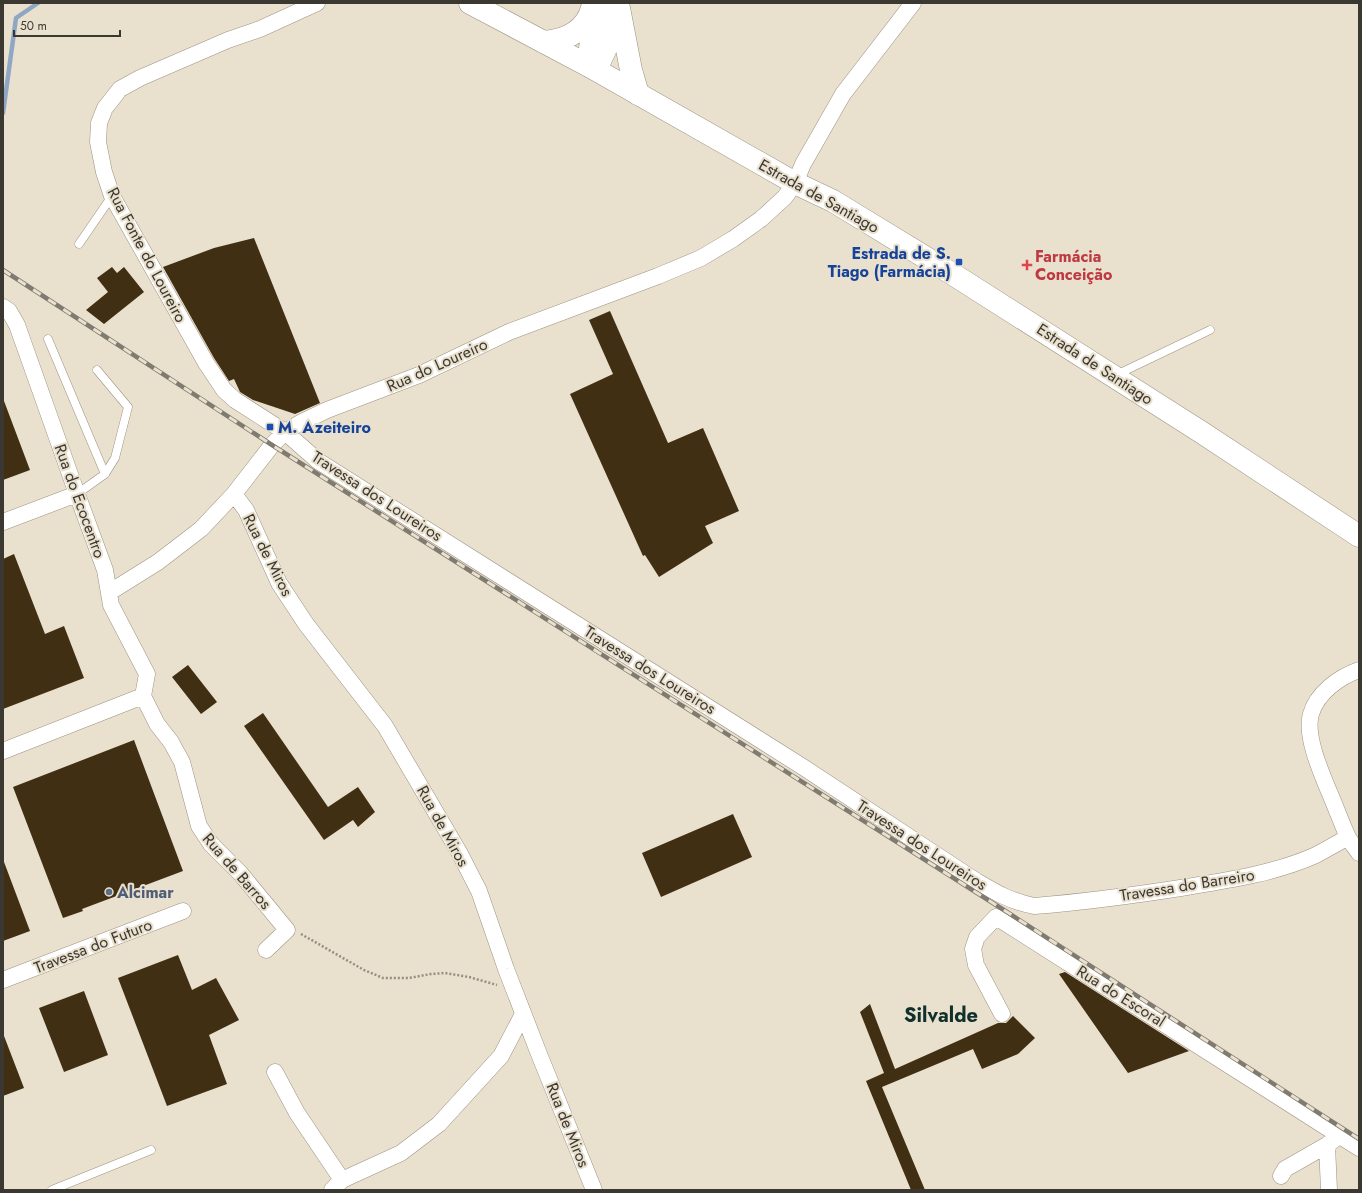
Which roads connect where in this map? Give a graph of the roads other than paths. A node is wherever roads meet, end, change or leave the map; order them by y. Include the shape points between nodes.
1 (317, 3) edge
2 (470, 3) edge
3 (594, 3) edge
4 (597, 3) edge
5 (614, 3) edge
6 (618, 3) edge
7 (913, 3) edge
8 (544, 42) junction
9 (589, 66) junction
10 (638, 94) junction
11 (795, 183) junction
12 (112, 196) junction
13 (79, 244) dead end
14 (3, 307) edge
15 (1210, 330) dead end
16 (48, 339) dead end
17 (97, 370) dead end
18 (1114, 376) junction
19 (285, 432) junction
20 (105, 474) junction
21 (77, 494) junction
22 (234, 494) junction
23 (3, 522) edge
24 (1359, 536) edge
25 (110, 592) junction
26 (1359, 670) edge
27 (142, 696) junction
28 (3, 752) edge
29 (1348, 837) junction
30 (1359, 853) edge
31 (1018, 903) joint
32 (183, 911) dead end
33 (266, 950) dead end
34 (3, 980) edge
35 (524, 1014) junction
36 (1002, 1014) dead end
37 (275, 1072) dead end
38 (1333, 1140) junction
39 (1359, 1148) edge
40 (151, 1150) dead end
41 (1281, 1176) dead end
42 (337, 1185) edge
43 (52, 1190) edge
44 (594, 1190) edge
45 (1329, 1190) edge

1 - 12 street, Rua Fonte do Loureiro via 120,89 105,108 99,123 98,142
2 - 8 main road, Estrada de Santiago
3 - 8 main road via 591,13 573,35
4 - 9 main road via 590,38
5 - 9 main road via 607,46 600,61
6 - 10 main road
7 - 11 street, Rua do Loureiro via 843,94
8 - 9 main road, Estrada de Santiago
9 - 10 main road, Estrada de Santiago
10 - 11 main road, Estrada de Santiago
11 - 18 main road, Estrada de Santiago via 833,201
11 - 19 street, Rua do Loureiro via 785,197 761,220 700,258 509,332 418,375 328,410
12 - 13 lane
12 - 19 street, Rua Fonte do Loureiro via 206,363 224,390 234,400
14 - 21 street, Rua do Ecocentro via 9,311 17,325
15 - 18 lane
16 - 20 lane
17 - 20 lane via 128,407 115,458
18 - 24 main road, Estrada de Santiago
19 - 22 street, Rua do Loureiro
19 - 31 street, Travessa dos Loureiros via 318,460 803,767 973,879
20 - 21 lane
21 - 23 street
21 - 25 street, Rua do Ecocentro via 105,570
22 - 25 street, Rua do Loureiro via 182,544
22 - 35 street, Rua de Miros via 246,510 279,583 306,624 384,726 459,852 479,891
25 - 27 street, Rua do Ecocentro via 111,605 147,674
26 - 29 street via 1337,681 1324,692 1311,714 1309,726 1321,772
27 - 28 street
27 - 33 street, Rua de Barros via 182,762 199,826 211,844 240,873 287,930
29 - 30 street
29 - 31 street, Travessa do Barreiro via 1316,855 1292,864 1220,882 1054,904 1034,906
32 - 34 street, Travessa do Futuro
35 - 42 street via 501,1056 439,1124 402,1153
35 - 44 street, Rua de Miros
36 - 38 street, Rua do Escoral via 976,965 973,949 977,937 996,918 1206,1050
37 - 42 street
38 - 39 street, Rua do Escoral
38 - 41 street via 1285,1169
38 - 45 street
40 - 43 lane

